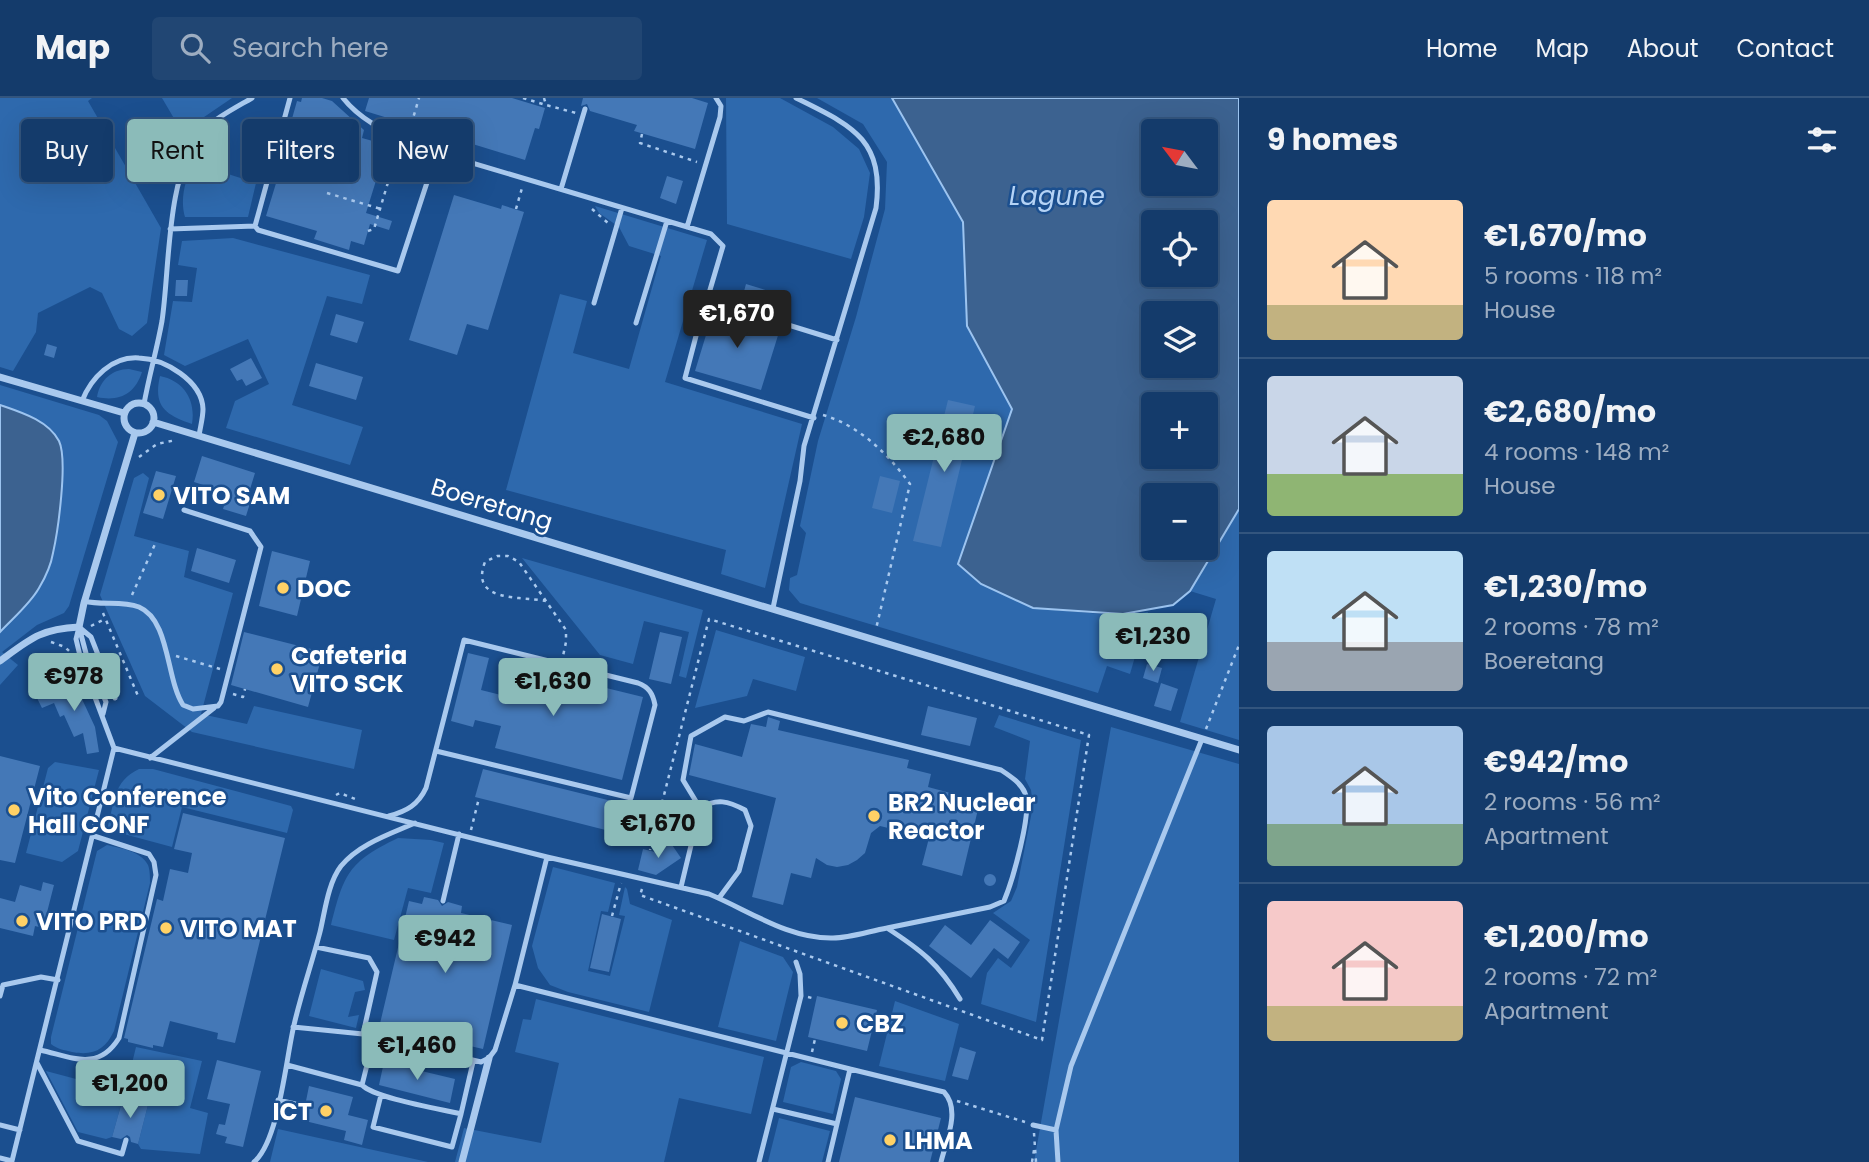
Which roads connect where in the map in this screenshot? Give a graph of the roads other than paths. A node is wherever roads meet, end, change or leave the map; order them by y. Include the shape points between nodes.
1 (253, 98) edge
2 (290, 98) edge
3 (342, 98) edge
4 (716, 98) edge
5 (796, 98) edge
6 (584, 112) road end
7 (373, 124) edge
8 (473, 163) edge
9 (427, 182) edge
10 (561, 189) junction
11 (622, 208) junction
12 (667, 221) junction
13 (254, 226) junction
14 (687, 227) junction
15 (170, 229) junction
16 (707, 300) junction
17 (594, 303) dead end
18 (636, 323) dead end
19 (837, 340) junction
20 (155, 362) junction
21 (0, 377) edge
22 (82, 401) junction
23 (144, 404) junction
24 (124, 413) junction
25 (815, 416) junction
26 (153, 422) junction
27 (135, 433) junction
28 (199, 436) junction
29 (184, 510) dead end
30 (84, 601) junction
31 (773, 608) junction
32 (79, 626) junction
33 (0, 661) edge
34 (116, 698) dead end
35 (214, 708) junction
36 (1202, 739) junction
37 (114, 748) junction
38 (1239, 750) edge
39 (436, 751) junction
40 (150, 758) junction
41 (700, 808) junction
42 (386, 816) junction
43 (415, 823) junction
44 (459, 834) junction
45 (94, 836) junction
46 (547, 857) junction
47 (681, 887) junction
48 (719, 898) junction
49 (443, 901) dead end
50 (887, 928) junction
51 (316, 947) junction
52 (796, 962) dead end
53 (58, 980) junction
54 (515, 985) junction
55 (0, 996) edge
56 (961, 999) dead end
57 (293, 1027) junction
58 (363, 1034) junction
59 (374, 1037) junction
60 (40, 1050) junction
61 (787, 1053) junction
62 (489, 1058) junction
63 (473, 1062) junction
64 (37, 1063) junction
65 (287, 1065) junction
66 (850, 1069) junction
67 (362, 1085) junction
68 (381, 1095) junction
69 (278, 1100) junction
70 (304, 1106) dead end
71 (773, 1109) junction
72 (461, 1115) junction
73 (837, 1124) junction
74 (0, 1125) edge
75 (1033, 1125) road end
76 (20, 1130) junction
77 (1056, 1130) junction
78 (126, 1140) dead end
79 (0, 1158) edge
80 (14, 1162) edge
81 (254, 1162) edge
82 (462, 1162) edge
83 (760, 1162) edge
84 (828, 1162) edge
85 (940, 1162) edge
86 (1058, 1162) edge

1 - 15 lane via 200,135 186,162
2 - 13 lane
3 - 7 lane
4 - 14 lane via 720,117
5 - 19 lane via 844,121 860,136 877,166 876,208
6 - 10 lane
8 - 10 lane
9 - 13 lane via 398,271
10 - 11 lane
11 - 12 lane
11 - 17 lane
12 - 14 lane
12 - 18 lane
13 - 15 lane
14 - 16 lane via 711,234 723,246
15 - 20 lane
16 - 19 lane
16 - 25 lane via 697,314 685,378
19 - 25 lane
20 - 22 lane via 120,360 103,370
20 - 23 lane
20 - 28 lane via 184,375 196,389 203,407
21 - 22 street
22 - 24 street
23 - 24 street via 135,404
23 - 26 street via 153,413
24 - 27 street via 127,427
25 - 31 lane via 802,459
26 - 27 street via 147,430
26 - 28 street, Boeretang
27 - 30 street
28 - 31 street, Boeretang
29 - 35 lane via 250,531 261,547 224,692
30 - 32 street
30 - 35 lane via 145,611 160,631 183,705
31 - 36 street, Boeretang
32 - 33 street via 47,630
32 - 34 lane via 91,637
32 - 37 lane via 106,702 103,714
35 - 40 lane
36 - 38 street, Boeretang
36 - 77 lane via 1071,1066
37 - 40 lane
37 - 45 lane
39 - 39 lane via 464,640 645,685 654,697 631,798
39 - 42 lane via 421,799
40 - 42 lane
41 - 47 lane
41 - 48 lane via 712,801 729,802 745,810 751,826 739,871
41 - 50 lane via 683,780 691,736 725,717 744,721 768,712 1001,770 1014,778 1026,793 1026,814 1004,901
42 - 43 lane
43 - 44 lane
43 - 51 lane via 374,841 340,868
44 - 46 lane
44 - 49 lane
45 - 53 lane
45 - 60 lane via 149,854 156,875 119,1038 100,1058 88,1061
46 - 47 lane
46 - 54 lane
47 - 48 lane
48 - 50 lane via 762,921 808,935 833,938
50 - 56 lane via 944,972
51 - 57 lane
51 - 58 lane via 369,958 377,972
52 - 61 lane via 801,996
53 - 55 lane via 41,977 3,985
53 - 60 lane
54 - 61 lane
54 - 62 lane
57 - 58 lane
57 - 65 lane
58 - 59 lane
59 - 63 lane
59 - 67 lane
60 - 64 lane
61 - 66 lane
61 - 71 lane
62 - 63 lane
62 - 82 street
63 - 72 lane
64 - 76 lane
64 - 78 lane via 78,1141 122,1154
65 - 67 lane
65 - 69 lane
66 - 73 lane
66 - 85 lane via 944,1092 951,1099 953,1112
67 - 68 lane
68 - 72 lane
68 - 72 lane via 373,1127 452,1147
69 - 70 lane
69 - 81 lane via 266,1148
71 - 73 lane
71 - 83 lane
73 - 84 lane
74 - 76 lane
75 - 77 lane
76 - 80 lane
77 - 86 lane
79 - 80 lane

